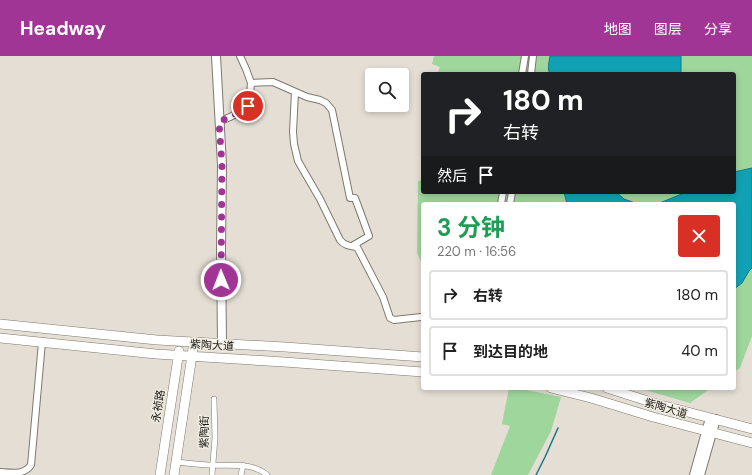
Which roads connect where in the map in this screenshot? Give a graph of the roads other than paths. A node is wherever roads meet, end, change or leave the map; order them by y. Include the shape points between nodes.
1 (216, 56) edge
2 (240, 56) edge
3 (525, 56) edge
4 (533, 56) edge
5 (522, 72) edge
6 (531, 72) edge
7 (251, 83) junction
8 (295, 92) junction
9 (219, 122) junction
10 (352, 246) junction
11 (421, 317) dead end
12 (0, 324) edge
13 (0, 338) edge
14 (180, 341) junction
15 (42, 342) junction
16 (194, 342) junction
17 (222, 344) junction
18 (178, 355) junction
19 (192, 356) junction
20 (421, 357) edge
21 (421, 372) edge
22 (559, 390) edge
23 (613, 390) edge
24 (214, 399) dead end
25 (713, 419) junction
26 (752, 429) edge
27 (709, 432) junction
28 (752, 443) edge
29 (176, 462) junction
30 (213, 465) junction
31 (243, 465) junction
32 (0, 472) edge
33 (160, 475) edge
34 (174, 475) edge
35 (212, 475) edge
36 (241, 475) edge
37 (267, 475) edge
38 (694, 475) edge
39 (700, 475) edge

1 - 9 street
2 - 7 street
3 - 5 street
4 - 6 street
7 - 8 street via 273,82
7 - 9 street via 248,106
8 - 10 street via 294,138 298,161 340,240
8 - 10 street via 320,100 332,110 350,198 355,198 369,236
9 - 17 street via 222,165
10 - 11 street via 357,247 383,297 390,318 394,320
12 - 14 main road, 紫陶大道
13 - 15 main road, 紫陶大道
14 - 16 main road, 紫陶大道
14 - 18 main road, 永祯路
15 - 18 main road, 紫陶大道
15 - 32 street via 31,465 22,474
16 - 17 main road, 紫陶大道
16 - 19 main road
17 - 20 main road, 紫陶大道
18 - 19 main road, 紫陶大道
18 - 33 main road, 永祯路
19 - 21 main road, 紫陶大道
19 - 29 main road
22 - 27 main road, 紫陶大道
23 - 25 main road, 紫陶大道
24 - 30 street, 紫陶街
25 - 26 main road, 紫陶大道
25 - 27 street
27 - 28 main road, 紫陶大道
27 - 38 street
27 - 39 street
29 - 30 street, 紫陶街
29 - 34 main road
30 - 31 street, 紫陶街
30 - 35 street
31 - 36 street
31 - 37 street, 紫陶街

